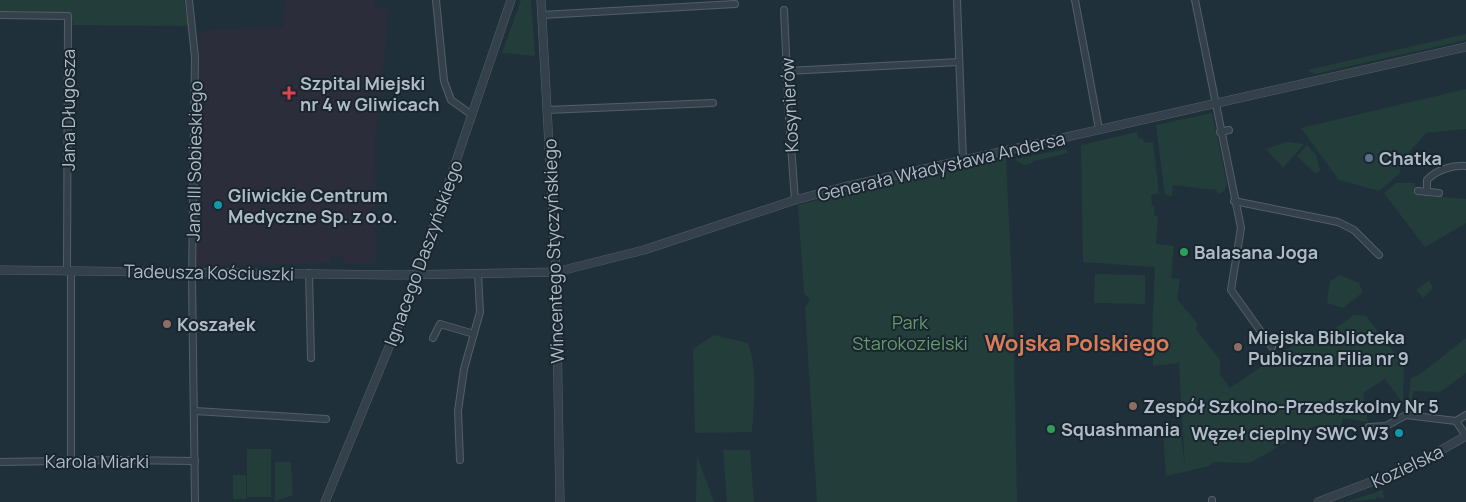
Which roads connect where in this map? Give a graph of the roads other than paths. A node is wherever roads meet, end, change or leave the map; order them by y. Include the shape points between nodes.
1 (189, 0) edge
2 (436, 0) edge
3 (512, 0) edge
4 (541, 0) edge
5 (957, 0) edge
6 (1074, 0) edge
7 (1195, 0) edge
8 (736, 4) dead end
9 (784, 10) dead end
10 (0, 15) edge
11 (542, 15) junction
12 (1466, 47) edge
13 (959, 62) junction
14 (787, 71) junction
15 (1216, 102) junction
16 (713, 103) dead end
17 (547, 110) junction
18 (472, 115) junction
19 (1099, 129) junction
20 (1230, 130) dead end
21 (1220, 132) junction
22 (963, 159) junction
23 (1466, 166) edge
24 (1418, 191) dead end
25 (1427, 192) junction
26 (1439, 193) dead end
27 (795, 200) junction
28 (1234, 201) junction
29 (1379, 255) dead end
30 (0, 270) edge
31 (69, 271) junction
32 (192, 272) junction
33 (556, 272) junction
34 (310, 273) junction
35 (417, 274) junction
36 (478, 274) junction
37 (474, 334) junction
38 (433, 338) dead end
39 (1272, 347) dead end
40 (311, 358) dead end
41 (195, 412) junction
42 (1466, 415) edge
43 (326, 419) dead end
44 (1456, 421) junction
45 (1369, 427) dead end
46 (1466, 436) edge
47 (460, 460) dead end
48 (71, 461) junction
49 (195, 461) junction
50 (0, 462) edge
51 (195, 502) edge
52 (324, 502) edge
53 (560, 502) edge
54 (1318, 502) edge

1 - 32 street, Jana III Sobieskiego via 195,57
2 - 18 street via 444,81 451,100
3 - 18 street, Ignacego Daszyńskiego
4 - 11 street, Wincentego Styczyńskiego
5 - 13 street
6 - 19 street
7 - 15 street
8 - 11 street
9 - 14 street, Kosynierów
10 - 31 street, Jana Długosza via 68,16
11 - 17 street, Wincentego Styczyńskiego
12 - 15 street, Generała Władysława Andersa
13 - 14 street
13 - 22 street
14 - 27 street, Kosynierów
15 - 19 street, Generała Władysława Andersa
15 - 21 street
16 - 17 street
17 - 33 street, Wincentego Styczyńskiego
18 - 35 street, Ignacego Daszyńskiego
19 - 22 street, Generała Władysława Andersa
20 - 21 street
21 - 28 street
22 - 27 street, Generała Władysława Andersa
23 - 25 street via 1450,167 1430,177
24 - 25 street
25 - 26 street
27 - 33 street, Generała Władysława Andersa via 644,250
28 - 29 street via 1338,222 1354,230
28 - 39 street via 1241,228 1231,290
30 - 31 street, Tadeusza Kościuszki
31 - 32 street, Tadeusza Kościuszki
31 - 48 street
32 - 34 street, Tadeusza Kościuszki
32 - 41 street, Jana III Sobieskiego
33 - 36 street, Generała Władysława Andersa
33 - 53 street, Wincentego Styczyńskiego
34 - 35 street, Tadeusza Kościuszki
34 - 40 street
35 - 36 street, Generała Władysława Andersa
35 - 52 street, Ignacego Daszyńskiego
36 - 37 street via 480,312
37 - 38 street via 440,324
37 - 47 street via 464,369 458,411
41 - 43 street
41 - 49 street, Jana III Sobieskiego
42 - 44 street
44 - 45 street, Kozielska via 1406,415 1386,426
44 - 46 street, Kozielska
46 - 54 street, Kozielska via 1412,466
48 - 49 street, Karola Miarki
48 - 50 street, Karola Miarki
49 - 51 street, Jana III Sobieskiego

